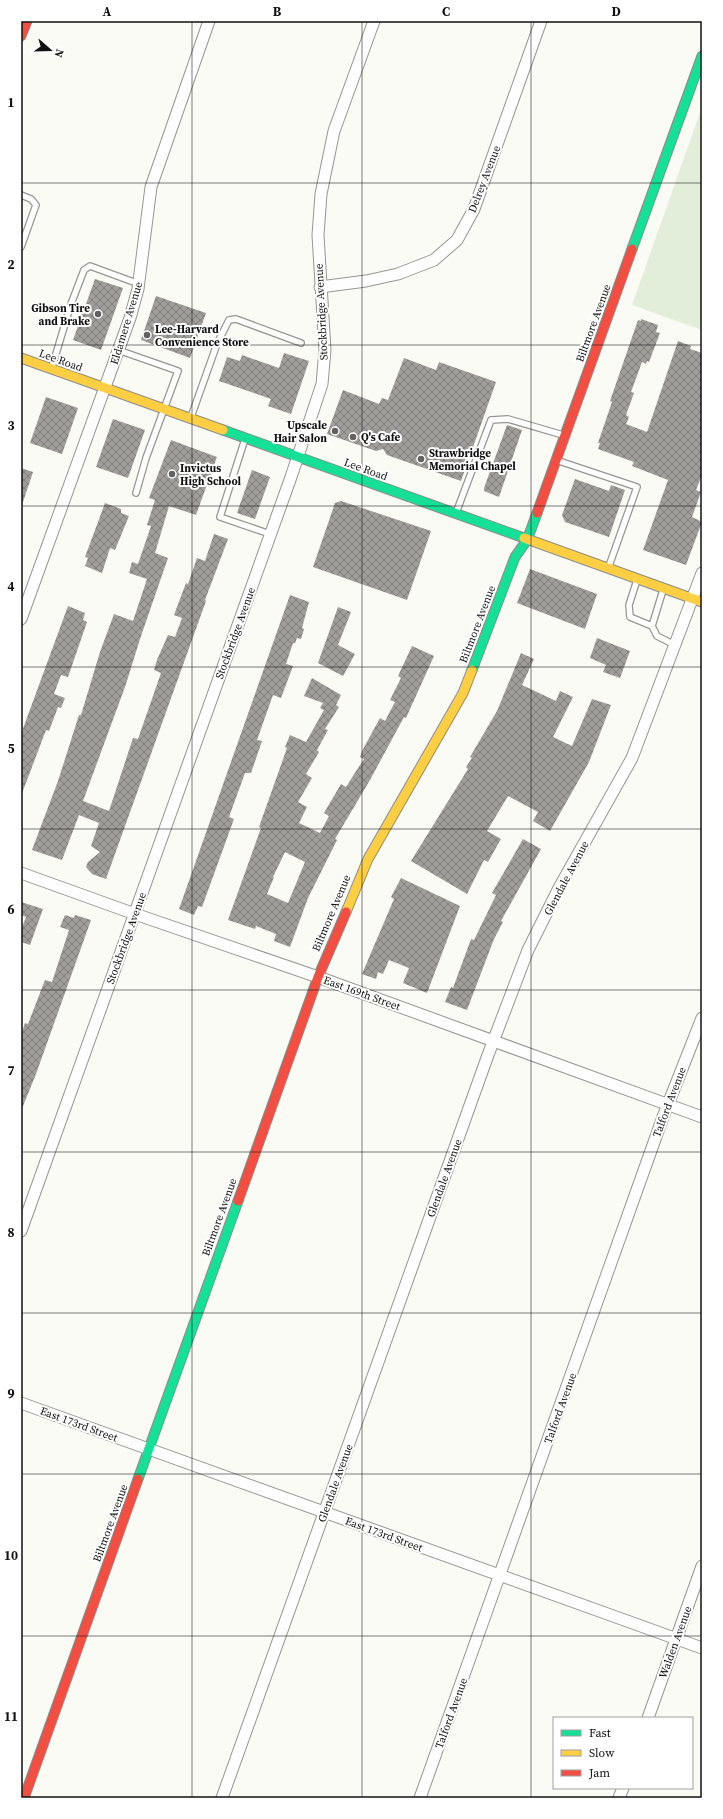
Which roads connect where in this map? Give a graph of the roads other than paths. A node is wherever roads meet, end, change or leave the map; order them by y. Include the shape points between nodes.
1 (26, 21) edge
2 (209, 21) edge
3 (374, 21) edge
4 (541, 21) edge
5 (21, 36) edge
6 (702, 56) edge
7 (21, 196) edge
8 (21, 247) edge
9 (139, 284) junction
10 (320, 287) junction
11 (301, 343) dead end
12 (118, 350) junction
13 (21, 358) edge
14 (52, 370) junction
15 (105, 388) junction
16 (164, 410) junction
17 (190, 419) junction
18 (565, 436) junction
19 (246, 439) junction
20 (298, 458) junction
21 (556, 460) junction
22 (136, 493) dead end
23 (455, 514) junction
24 (270, 534) junction
25 (527, 540) junction
26 (608, 568) junction
27 (702, 573) edge
28 (637, 579) junction
29 (664, 589) junction
30 (697, 601) edge
31 (21, 619) edge
32 (652, 626) junction
33 (675, 645) junction
34 (21, 873) edge
35 (135, 914) junction
36 (318, 977) junction
37 (702, 1018) edge
38 (493, 1041) junction
39 (668, 1105) junction
40 (702, 1117) edge
41 (21, 1231) edge
42 (21, 1404) edge
43 (150, 1449) junction
44 (325, 1513) junction
45 (702, 1566) edge
46 (500, 1577) junction
47 (676, 1639) junction
48 (702, 1648) edge
49 (648, 1717) edge
50 (24, 1798) edge
51 (222, 1798) edge
52 (420, 1798) edge

1 - 5 street
2 - 9 street, Eldamere Avenue via 150,187
3 - 10 street, Stockbridge Avenue via 334,131 321,194 318,235
4 - 10 street, Delrey Avenue via 474,210 457,240 434,260 398,274
6 - 18 street, Biltmore Avenue
7 - 8 lane via 31,199 36,205
9 - 12 street, Eldamere Avenue
9 - 14 lane via 90,266 84,270 71,304
10 - 20 street, Stockbridge Avenue via 325,350 322,384
11 - 17 lane via 236,319 229,320 217,344
12 - 15 street, Eldamere Avenue
12 - 16 lane via 178,371
13 - 14 street, Lee Road
14 - 15 street, Lee Road
15 - 16 street, Lee Road
15 - 31 street, Eldamere Avenue
16 - 17 street, Lee Road
16 - 22 lane
17 - 19 street, Lee Road
18 - 21 street, Biltmore Avenue
18 - 23 lane via 508,419 491,420
19 - 20 street, Lee Road
19 - 24 lane via 220,517
20 - 23 street, Lee Road
20 - 24 street, Stockbridge Avenue
21 - 25 street, Biltmore Avenue
21 - 26 lane via 637,487
23 - 25 street, Lee Road
24 - 35 street, Stockbridge Avenue
25 - 26 street, Lee Road
25 - 36 street, Biltmore Avenue via 515,557 463,692 368,859
26 - 28 street, Lee Road
27 - 30 street, Glendale Avenue
28 - 29 street, Lee Road
28 - 32 lane via 630,601 630,617
29 - 30 street, Lee Road
29 - 32 lane
30 - 33 street, Glendale Avenue
32 - 33 lane via 657,636
33 - 38 street, Glendale Avenue via 632,758 559,888 528,950
34 - 35 street, East 169th Street
35 - 36 street, East 169th Street
35 - 41 street, Stockbridge Avenue
36 - 38 street, East 169th Street
36 - 43 street, Biltmore Avenue
37 - 39 street, Talford Avenue
38 - 39 street, East 169th Street
38 - 44 street, Glendale Avenue
39 - 40 street, East 169th Street
39 - 46 street, Talford Avenue
42 - 43 street, East 173rd Street
43 - 44 street, East 173rd Street
43 - 50 street, Biltmore Avenue
44 - 46 street, East 173rd Street
44 - 51 street, Glendale Avenue
45 - 47 street, Walden Avenue
46 - 47 street, East 173rd Street
46 - 52 street, Talford Avenue
47 - 48 street, East 173rd Street
47 - 49 street, Walden Avenue

